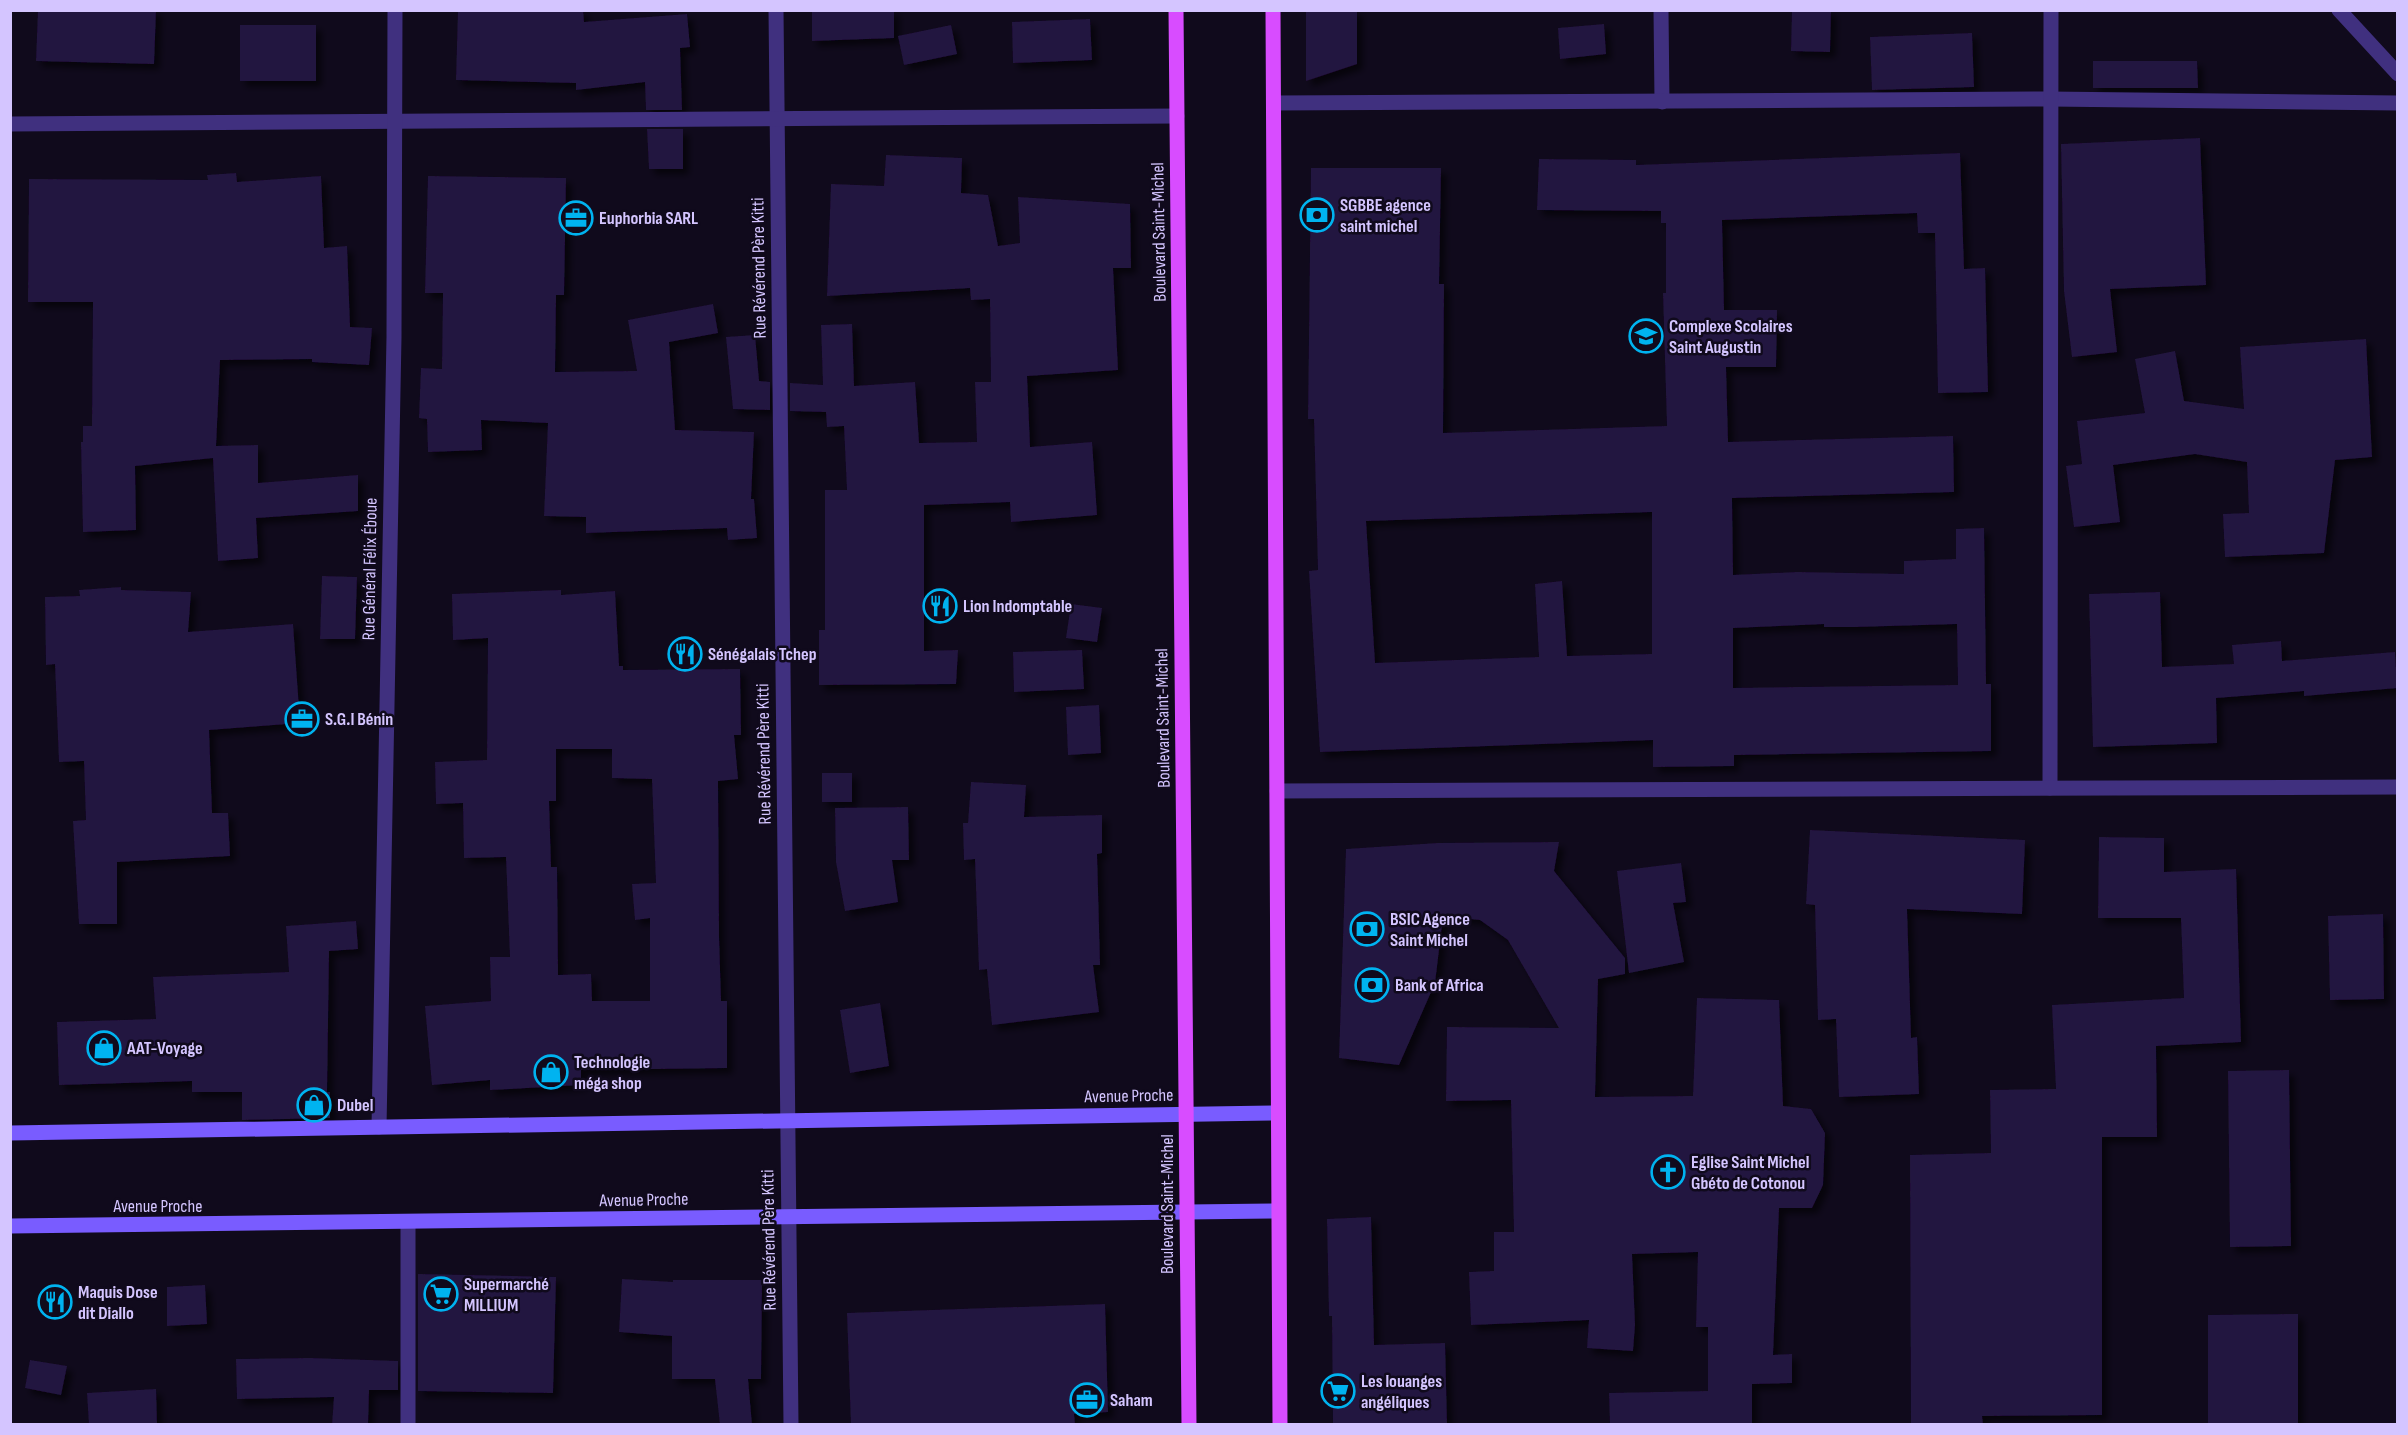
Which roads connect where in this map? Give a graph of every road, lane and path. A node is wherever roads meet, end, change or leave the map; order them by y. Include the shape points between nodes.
1 (395, 10) edge
2 (776, 10) edge
3 (1176, 10) edge
4 (1273, 10) edge
5 (1661, 10) edge
6 (2050, 10) edge
7 (2339, 10) edge
8 (2397, 74) edge
9 (2049, 99) junction
10 (1662, 102) junction
11 (1274, 103) junction
12 (2397, 103) edge
13 (1178, 116) junction
14 (777, 119) junction
15 (397, 121) junction
16 (10, 124) edge
17 (2397, 787) edge
18 (2050, 788) junction
19 (1277, 791) junction
20 (1277, 1113) junction
21 (1186, 1115) junction
22 (787, 1121) junction
23 (379, 1127) junction
24 (10, 1133) edge
25 (1278, 1211) junction
26 (1187, 1212) junction
27 (789, 1217) junction
28 (408, 1223) junction
29 (10, 1226) edge
30 (408, 1425) edge
31 (791, 1425) edge
32 (1189, 1425) edge
33 (1280, 1425) edge

1 - 15 street, Rue Général Félix Éboue
2 - 14 street, Rue Révérend Père Kitti
3 - 13 main road, Boulevard Saint-Michel
4 - 11 main road
5 - 10 street
6 - 9 street
7 - 8 street
9 - 10 street
9 - 12 street
9 - 18 street
10 - 11 street
11 - 19 main road
13 - 14 street
13 - 21 main road, Boulevard Saint-Michel
14 - 15 street
14 - 22 street, Rue Révérend Père Kitti
15 - 16 street
15 - 23 street, Rue Général Félix Éboue
17 - 18 street
18 - 19 street
19 - 20 main road
20 - 21 street, Avenue Proche
20 - 25 main road
21 - 22 street, Avenue Proche
21 - 26 main road, Boulevard Saint-Michel
22 - 23 street, Avenue Proche
22 - 27 street, Rue Révérend Père Kitti
23 - 24 street, Avenue Proche
25 - 26 street, Avenue Proche
25 - 33 main road
26 - 27 street, Avenue Proche
26 - 32 main road, Boulevard Saint-Michel
27 - 28 street, Avenue Proche
27 - 31 street, Rue Révérend Père Kitti
28 - 29 street, Avenue Proche
28 - 30 street

